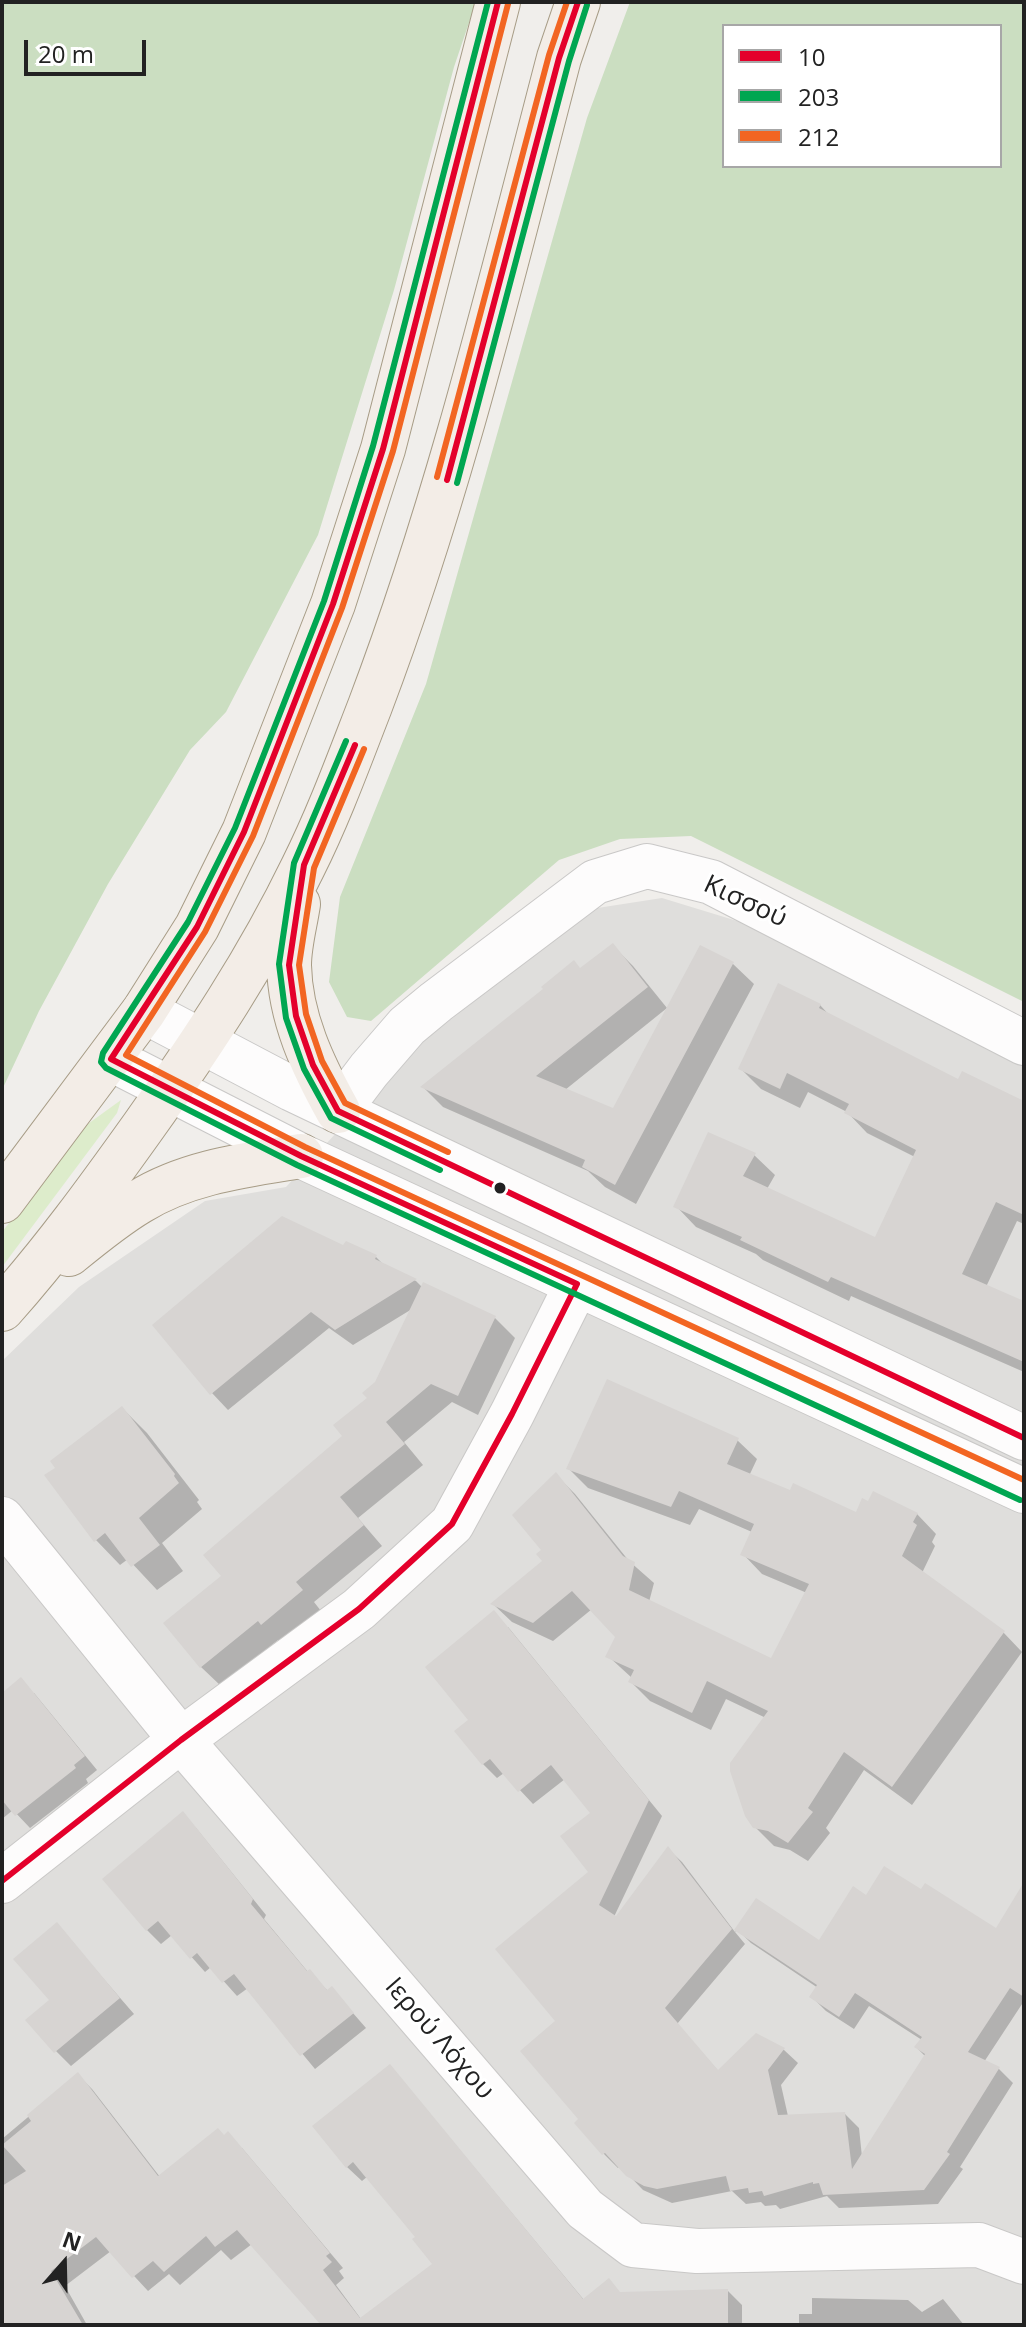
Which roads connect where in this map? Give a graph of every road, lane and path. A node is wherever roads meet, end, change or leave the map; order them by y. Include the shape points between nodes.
1 (498, 2) edge
2 (578, 2) edge
3 (304, 865) junction
4 (144, 1011) junction
5 (203, 1043) junction
6 (1024, 1043) edge
7 (111, 1059) junction
8 (169, 1091) junction
9 (338, 1111) junction
10 (301, 1156) junction
11 (2, 1201) edge
12 (577, 1284) junction
13 (7, 1303) edge
14 (1024, 1438) edge
15 (1024, 1491) edge
16 (2, 1519) edge
17 (181, 1740) junction
18 (2, 1881) edge
19 (1024, 2262) edge

1 - 4 main road via 383,449 333,604 244,832 197,927
2 - 3 main road via 450,472 398,633
3 - 5 main road via 256,959
3 - 9 main road via 289,965 292,990 313,1065
4 - 5 street
4 - 7 main road
5 - 8 main road
5 - 9 street
6 - 9 street, Κισσού via 711,882 647,866 595,882 436,1002 407,1026
7 - 8 street
7 - 11 main road
8 - 10 street
8 - 13 main road
9 - 14 street
10 - 12 street
10 - 13 main road via 192,1178 141,1200
12 - 15 street
12 - 17 street via 452,1524 359,1609
16 - 17 street, Ιερού Λόχου
17 - 18 street
17 - 19 street, Ιερού Λόχου via 585,2209 633,2245 697,2251 979,2245

